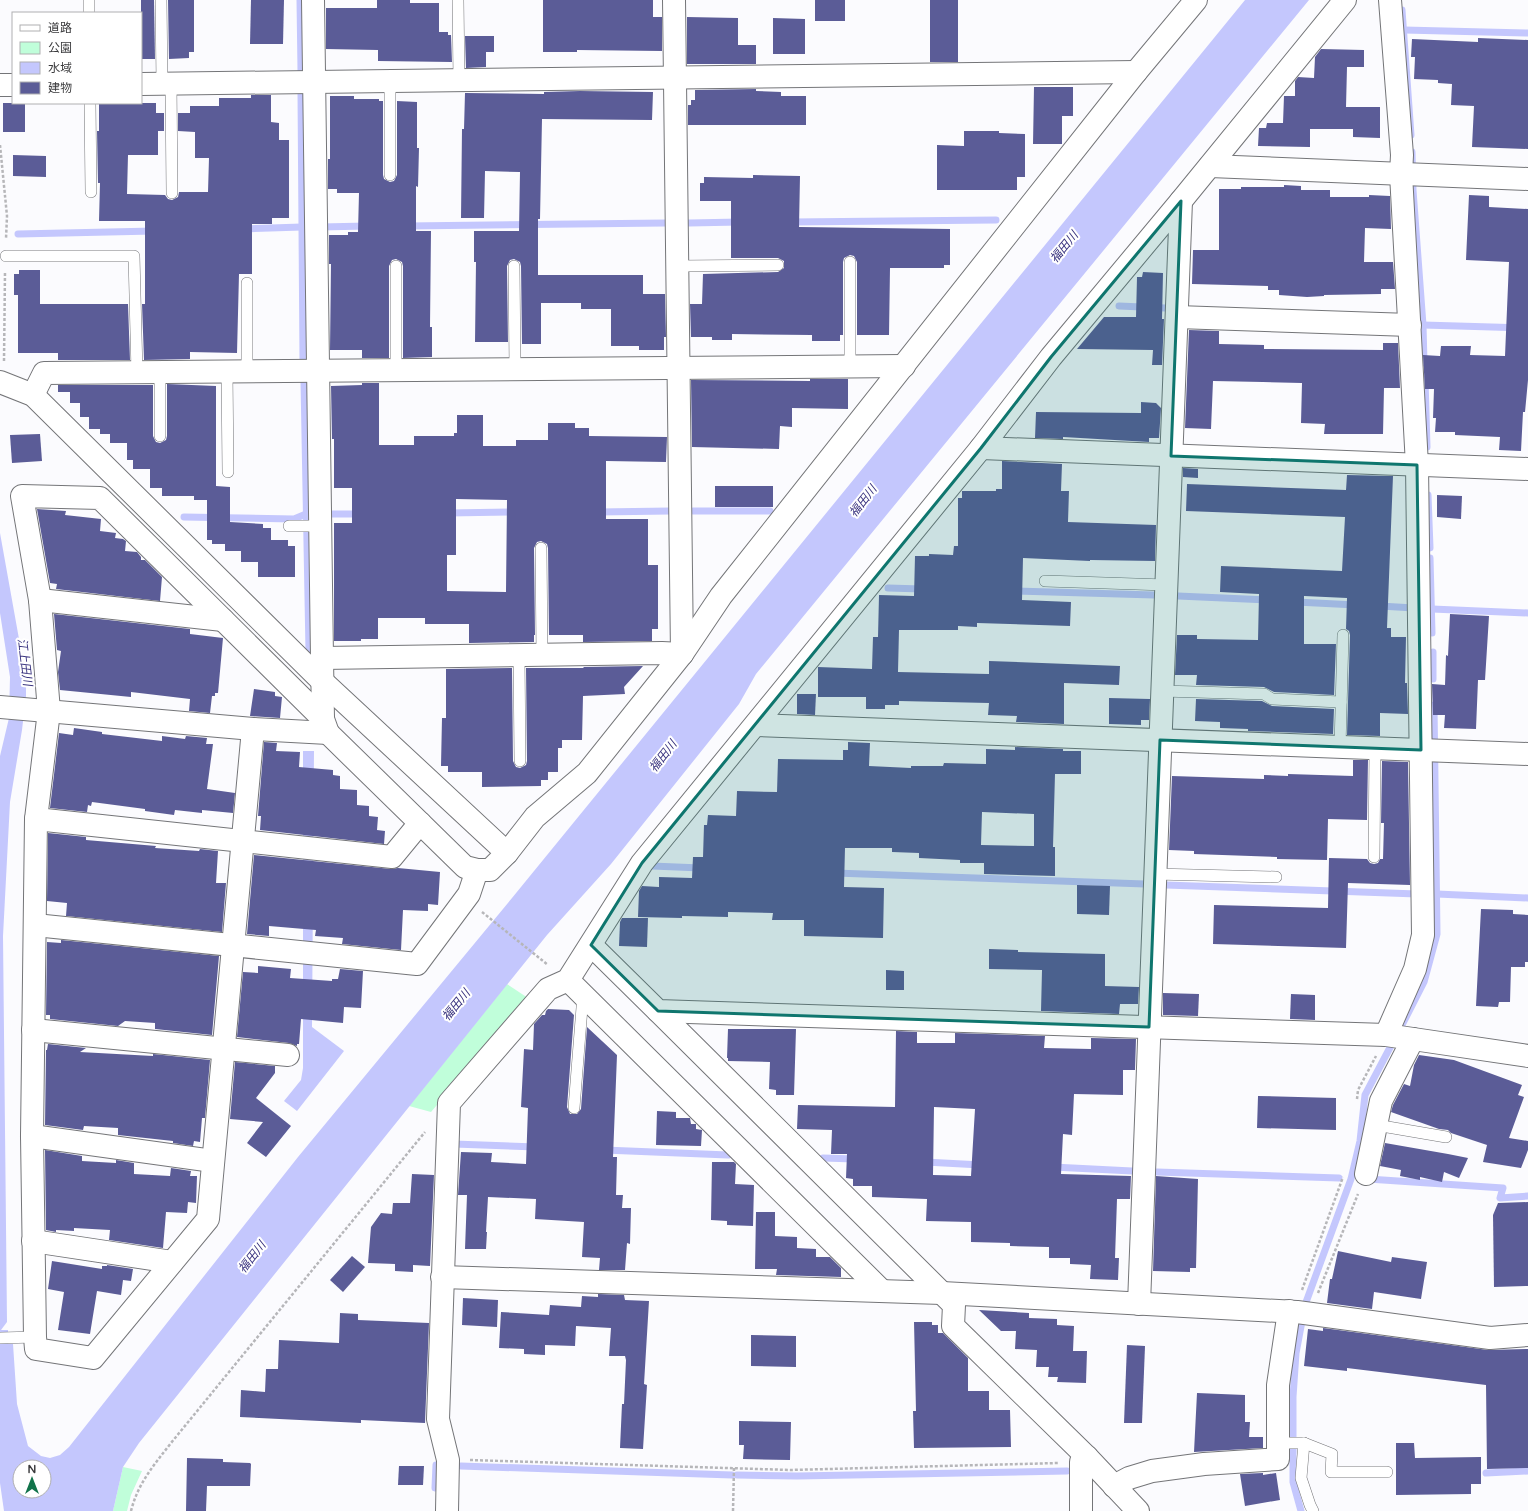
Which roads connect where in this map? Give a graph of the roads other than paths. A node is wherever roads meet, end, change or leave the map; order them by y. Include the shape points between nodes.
1 (89, 0) edge
2 (161, 0) edge
3 (313, 0) edge
4 (458, 0) edge
5 (674, 0) edge
6 (1196, 0) edge
7 (1345, 0) edge
8 (1390, 0) edge
9 (89, 12) edge
10 (1136, 72) junction
11 (675, 78) junction
12 (459, 80) junction
13 (390, 81) junction
14 (314, 82) junction
15 (158, 84) edge
16 (12, 85) edge
17 (0, 86) edge
18 (90, 104) edge
19 (1210, 166) junction
20 (390, 174) dead end
21 (1409, 174) junction
22 (1528, 179) edge
23 (91, 192) dead end
24 (172, 193) dead end
25 (1181, 201) junction
26 (6, 256) dead end
27 (850, 262) dead end
28 (778, 265) dead end
29 (396, 266) dead end
30 (514, 266) dead end
31 (677, 266) junction
32 (247, 283) dead end
33 (1177, 317) junction
34 (1410, 325) junction
35 (850, 366) junction
36 (904, 366) junction
37 (679, 367) junction
38 (516, 369) junction
39 (396, 370) junction
40 (318, 371) junction
41 (137, 372) junction
42 (160, 372) junction
43 (237, 372) junction
44 (0, 383) edge
45 (33, 395) junction
46 (160, 436) dead end
47 (981, 448) junction
48 (1171, 456) junction
49 (1423, 465) junction
50 (1528, 469) edge
51 (228, 472) dead end
52 (541, 548) dead end
53 (1045, 581) dead end
54 (1166, 585) junction
55 (40, 600) junction
56 (223, 620) junction
57 (1343, 635) dead end
58 (682, 654) junction
59 (519, 655) junction
60 (542, 655) junction
61 (322, 658) junction
62 (322, 681) junction
63 (1162, 691) junction
64 (1342, 702) junction
65 (0, 707) edge
66 (40, 710) junction
67 (756, 725) junction
68 (326, 726) junction
69 (253, 729) junction
70 (1160, 740) junction
71 (1340, 747) junction
72 (1375, 748) junction
73 (1429, 751) junction
74 (1528, 754) edge
75 (520, 761) dead end
76 (36, 819) junction
77 (420, 823) junction
78 (243, 841) junction
79 (507, 853) junction
80 (1374, 857) dead end
81 (477, 870) junction
82 (1155, 874) junction
83 (1276, 877) dead end
84 (35, 925) junction
85 (233, 945) junction
86 (591, 945) junction
87 (568, 981) junction
88 (658, 1011) junction
89 (1149, 1028) junction
90 (33, 1030) junction
91 (1399, 1037) junction
92 (224, 1049) junction
93 (288, 1055) dead end
94 (1528, 1056) edge
95 (574, 1108) dead end
96 (1376, 1125) junction
97 (32, 1136) junction
98 (1446, 1137) dead end
99 (213, 1161) junction
100 (1356, 1173) road end
101 (33, 1241) junction
102 (172, 1262) junction
103 (442, 1277) junction
104 (882, 1291) junction
105 (942, 1293) junction
106 (1139, 1304) junction
107 (1301, 1312) junction
108 (1528, 1335) edge
109 (35, 1337) junction
110 (0, 1338) edge
111 (1291, 1443) junction
112 (1084, 1460) junction
113 (1387, 1472) dead end
114 (1114, 1486) junction
115 (447, 1511) edge
116 (1081, 1511) edge
117 (1138, 1511) edge
118 (1313, 1511) edge

1 - 9 lane
2 - 15 lane
3 - 14 street
4 - 12 lane
5 - 11 street
6 - 10 street
7 - 19 street
8 - 21 street via 1402,155
10 - 11 street
10 - 36 street
11 - 12 street
11 - 31 street
12 - 13 street
13 - 14 street
13 - 20 lane
14 - 15 street
14 - 40 street
15 - 24 lane
16 - 17 street
18 - 23 lane
19 - 21 street
19 - 25 street
21 - 22 street
21 - 34 street
25 - 33 street
25 - 47 street via 1051,356
26 - 41 lane via 134,256
27 - 35 lane
28 - 31 lane
29 - 39 lane
30 - 38 lane
31 - 37 street
32 - 43 lane
33 - 34 street
33 - 48 street
34 - 49 street
35 - 36 street
35 - 37 street
36 - 58 street via 721,596
37 - 38 street
37 - 58 street
38 - 39 street
39 - 40 street
40 - 43 street
40 - 61 street via 305,526
41 - 42 street
41 - 45 street via 44,373
42 - 43 street
42 - 46 lane
43 - 51 lane
44 - 45 street
45 - 62 street
47 - 48 street
47 - 67 street
48 - 49 street
48 - 54 street
49 - 50 street
49 - 73 street
52 - 60 lane
53 - 54 lane
54 - 63 street
55 - 56 street
55 - 56 street via 22,496 100,498
55 - 66 street
56 - 68 street
57 - 64 lane
58 - 60 street
58 - 79 street via 587,773 535,817
59 - 60 street
59 - 61 street
59 - 75 lane
61 - 62 street
62 - 68 street
62 - 79 street
63 - 64 lane via 1264,694 1272,699
63 - 70 street
64 - 71 lane
65 - 66 street
66 - 69 street
66 - 76 street
67 - 70 street
67 - 86 street via 642,863
68 - 69 street
68 - 77 street
69 - 78 street
70 - 71 street
70 - 82 street
71 - 72 street
72 - 73 street
72 - 80 lane
73 - 74 street
73 - 91 street via 1423,935
76 - 78 street
76 - 84 street
77 - 78 street via 392,857
77 - 81 street via 465,867
78 - 85 street
79 - 81 street via 490,870
81 - 85 street via 469,894 417,964
82 - 83 lane
82 - 89 street
84 - 85 street
84 - 90 street
85 - 92 street
86 - 87 street
86 - 88 street
87 - 95 lane
87 - 103 street via 548,989 449,1103
87 - 104 street
88 - 89 street
88 - 105 street
89 - 91 street
89 - 106 street
90 - 92 street
90 - 97 street
91 - 94 street
91 - 96 street
92 - 93 street
92 - 99 street
96 - 98 lane
96 - 100 street
97 - 99 street
97 - 101 street
99 - 102 street via 208,1219
101 - 102 street
101 - 109 street
102 - 109 street via 93,1358 36,1349
103 - 104 street
103 - 115 street via 438,1419 448,1460
104 - 105 street
105 - 106 street
105 - 112 street via 954,1305 953,1326
106 - 107 street
107 - 108 street via 1490,1338
107 - 111 street via 1278,1385
109 - 110 lane
111 - 113 lane via 1332,1454 1331,1472
111 - 114 street via 1278,1459 1204,1464 1152,1471
111 - 118 lane
112 - 114 street
112 - 116 street
114 - 117 street

